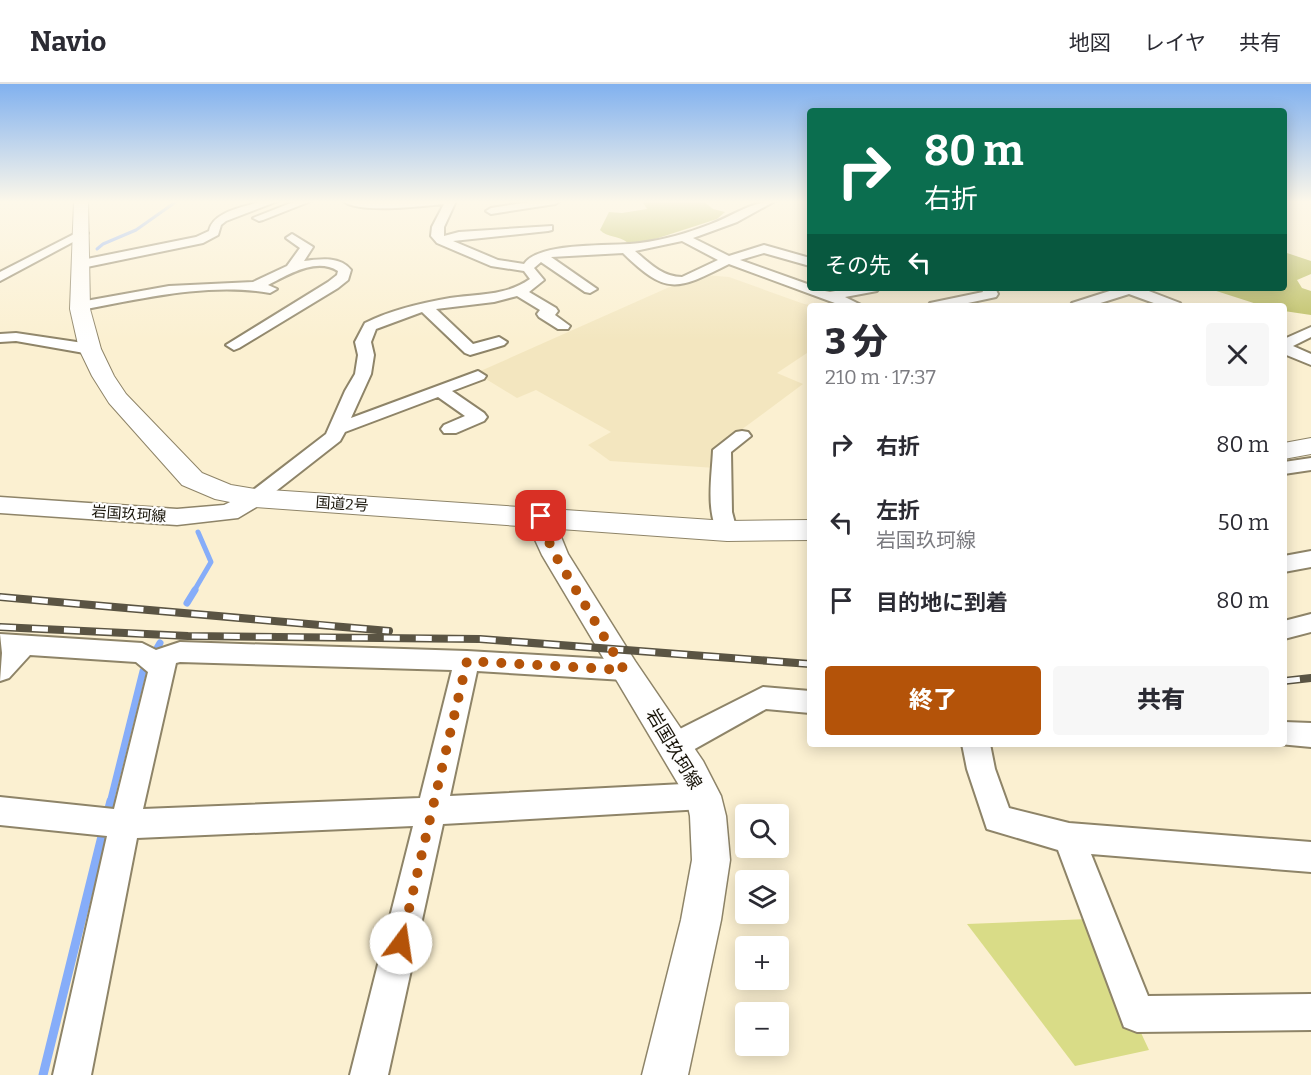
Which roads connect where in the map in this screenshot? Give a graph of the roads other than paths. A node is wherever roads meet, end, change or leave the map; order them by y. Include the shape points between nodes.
1 (55, 247) edge
2 (82, 247) edge
3 (164, 247) edge
4 (307, 247) edge
5 (458, 247) edge
6 (634, 247) edge
7 (702, 247) edge
8 (626, 249) junction
9 (540, 256) junction
10 (728, 260) junction
11 (807, 261) edge
12 (82, 264) junction
13 (296, 266) junction
14 (528, 268) junction
15 (208, 274) dead end
16 (0, 277) edge
17 (265, 285) junction
18 (590, 289) dead end
19 (807, 290) edge
20 (518, 291) junction
21 (811, 291) edge
22 (857, 291) edge
23 (990, 291) edge
24 (1121, 291) edge
25 (1138, 291) edge
26 (827, 297) junction
27 (846, 303) edge
28 (949, 303) edge
29 (1086, 303) edge
30 (1168, 303) edge
31 (80, 306) junction
32 (426, 308) junction
33 (563, 326) dead end
34 (1311, 331) edge
35 (0, 338) edge
36 (499, 342) dead end
37 (234, 345) dead end
38 (1287, 348) edge
39 (90, 349) junction
40 (1287, 350) edge
41 (1311, 360) edge
42 (478, 376) dead end
43 (440, 390) junction
44 (339, 428) junction
45 (450, 429) dead end
46 (742, 436) dead end
47 (1311, 446) edge
48 (1287, 450) edge
49 (1311, 464) edge
50 (1287, 468) edge
51 (255, 498) junction
52 (0, 506) edge
53 (541, 516) junction
54 (807, 530) edge
55 (727, 531) junction
56 (1311, 559) edge
57 (1287, 563) edge
58 (1311, 623) edge
59 (1287, 629) edge
60 (0, 643) edge
61 (25, 644) junction
62 (153, 660) junction
63 (467, 661) junction
64 (624, 670) junction
65 (0, 671) edge
66 (807, 702) edge
67 (1287, 734) edge
68 (1311, 735) edge
69 (674, 746) junction
70 (977, 747) edge
71 (703, 796) junction
72 (0, 811) edge
73 (433, 811) junction
74 (110, 823) junction
75 (1069, 838) junction
76 (1311, 857) edge
77 (1311, 1012) edge
78 (72, 1075) edge
79 (369, 1075) edge
80 (665, 1075) edge

1 - 16 street
2 - 12 highway, 国道2号
3 - 12 street
4 - 13 street
5 - 14 street via 495,263
6 - 8 street
7 - 10 street
8 - 9 street
8 - 10 street via 660,277 678,282
9 - 14 street
9 - 18 street
10 - 11 street via 764,249
10 - 19 street
12 - 31 highway, 国道2号
13 - 17 street
13 - 37 street via 332,263 344,266 345,270 333,285
14 - 20 street via 537,280
15 - 17 street via 236,274
17 - 31 street via 169,290
20 - 32 street
20 - 33 street via 551,311 544,314
21 - 26 street
22 - 26 street
23 - 28 street via 991,294
24 - 29 street
25 - 30 street
26 - 27 street
31 - 39 highway, 国道2号
32 - 36 street via 470,350
32 - 44 street via 370,326 363,342 363,374
34 - 38 street
35 - 39 street
39 - 51 highway, 国道2号 via 117,398 192,479 225,493
40 - 41 street
42 - 43 street
43 - 44 street
43 - 45 street via 478,417
44 - 51 street via 334,437
46 - 55 street via 722,450 722,512
47 - 48 highway
49 - 50 street
51 - 52 main road, 岩国玖珂線 via 230,512 177,517
51 - 53 highway, 国道2号
53 - 55 highway, 国道2号
53 - 64 main road, 岩国玖珂線 via 555,555
54 - 55 highway, 国道2号
56 - 57 street
58 - 59 street
60 - 61 street
61 - 62 street
61 - 65 street
62 - 63 street via 180,652
62 - 74 street
63 - 64 street
63 - 73 street
64 - 69 main road, 岩国玖珂線
66 - 69 street via 763,698
67 - 68 street
69 - 71 main road, 岩国玖珂線
70 - 75 street via 998,819
71 - 73 street
71 - 80 main road, 岩国玖珂線 via 711,860
72 - 74 street
73 - 74 street
73 - 79 street
74 - 78 street
75 - 76 street
75 - 77 street via 1137,1014

